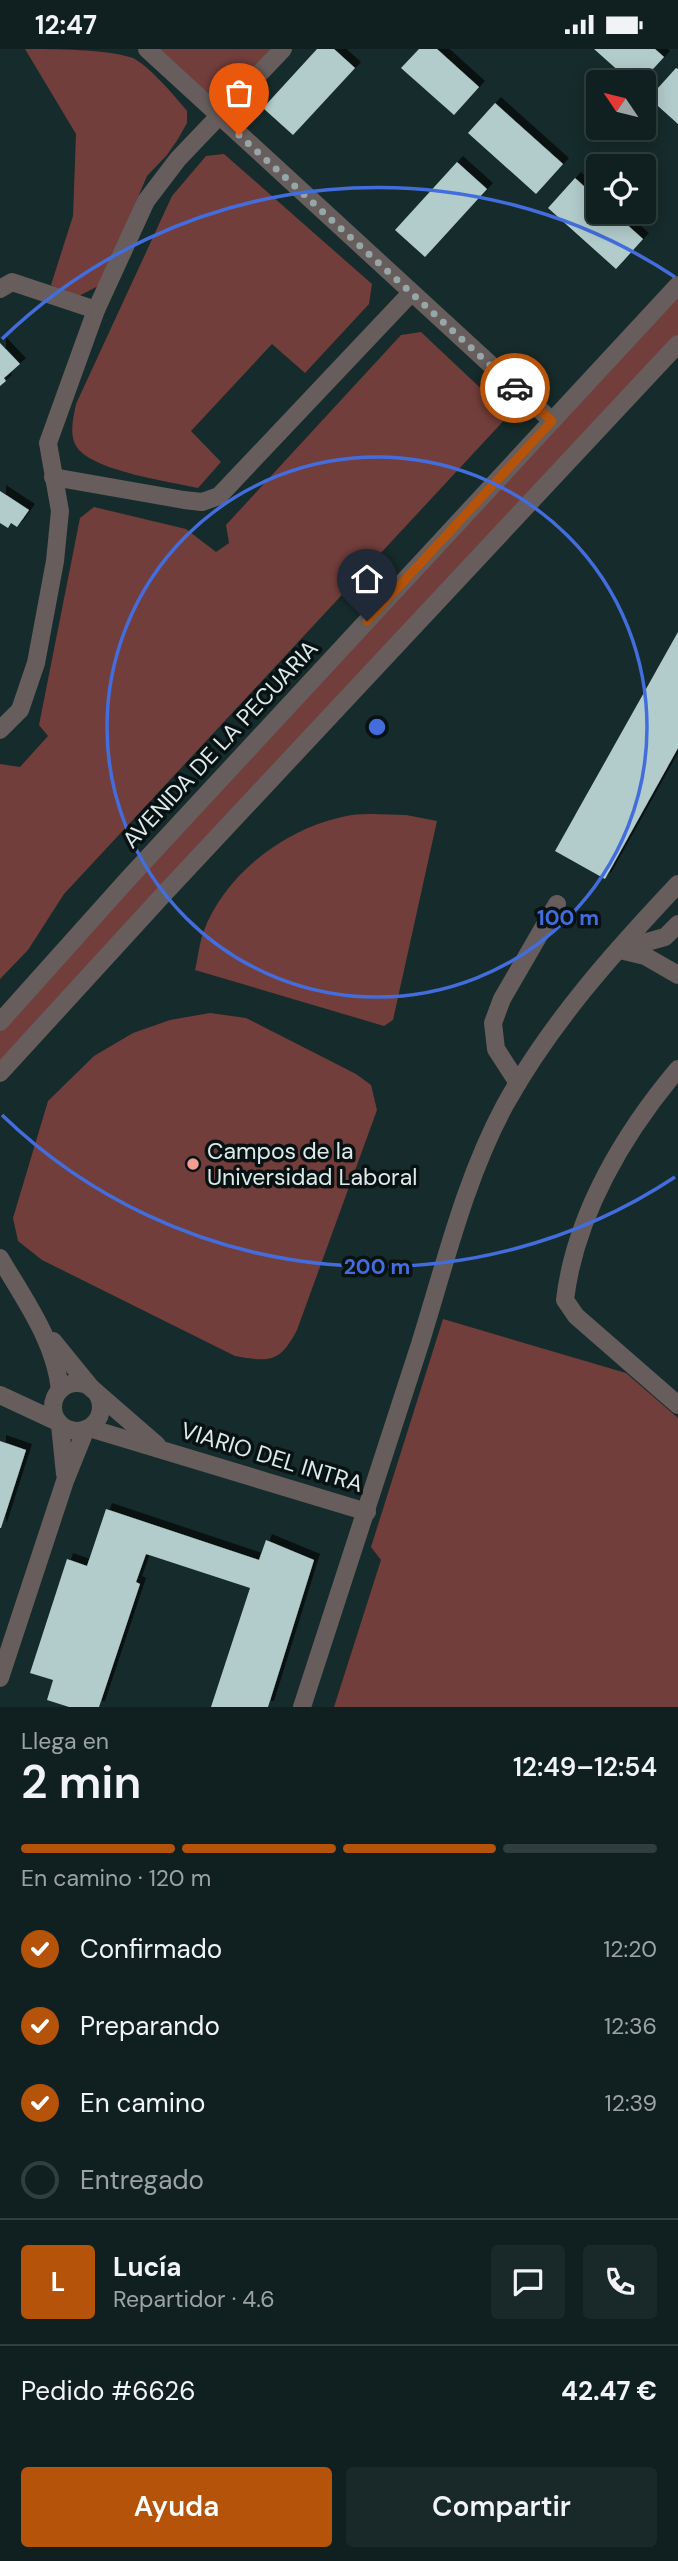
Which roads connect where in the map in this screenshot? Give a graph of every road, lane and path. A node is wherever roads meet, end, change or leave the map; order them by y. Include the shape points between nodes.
1 (147, 49) edge
2 (284, 49) edge
3 (220, 118) junction
4 (678, 285) edge
5 (0, 289) edge
6 (411, 293) junction
7 (96, 310) junction
8 (678, 344) edge
9 (552, 421) junction
10 (52, 477) junction
11 (0, 730) edge
12 (676, 892) edge
13 (557, 904) dead end
14 (676, 927) edge
15 (618, 950) junction
16 (676, 974) edge
17 (0, 1022) edge
18 (678, 1069) edge
19 (0, 1073) edge
20 (518, 1083) junction
21 (0, 1258) edge
22 (39, 1325) junction
23 (93, 1390) junction
24 (58, 1393) junction
25 (3, 1396) edge
26 (678, 1405) edge
27 (59, 1423) junction
28 (88, 1429) junction
29 (163, 1449) junction
30 (65, 1481) junction
31 (367, 1512) junction
32 (0, 1678) edge
33 (302, 1707) edge

1 - 3 street
2 - 3 street
3 - 6 street
3 - 7 street via 178,159 146,201
4 - 9 street, AVENIDA DE LA PECUARIA
5 - 7 street via 12,282
6 - 9 street
6 - 10 street via 219,496 202,502 184,501
7 - 10 street via 48,443
8 - 19 street
9 - 17 street, AVENIDA DE LA PECUARIA
10 - 11 street via 60,511 36,663 20,710
12 - 15 street
13 - 20 street via 493,1023 496,1049
14 - 15 street via 665,937
14 - 16 street via 670,955
15 - 16 street via 645,956
15 - 20 street via 539,1048
18 - 26 street via 639,1118 601,1185 576,1250 565,1300 576,1316
20 - 31 street via 477,1164
21 - 22 street
22 - 23 street
22 - 24 street via 54,1358
23 - 24 street via 79,1383
23 - 28 street via 100,1411
23 - 29 street
24 - 25 street
24 - 27 street via 53,1410
25 - 27 street
27 - 28 street via 72,1431
27 - 30 street
28 - 29 street, VIARIO DEL INTRA
28 - 30 street
29 - 31 street, VIARIO DEL INTRA
30 - 32 street
31 - 33 street

